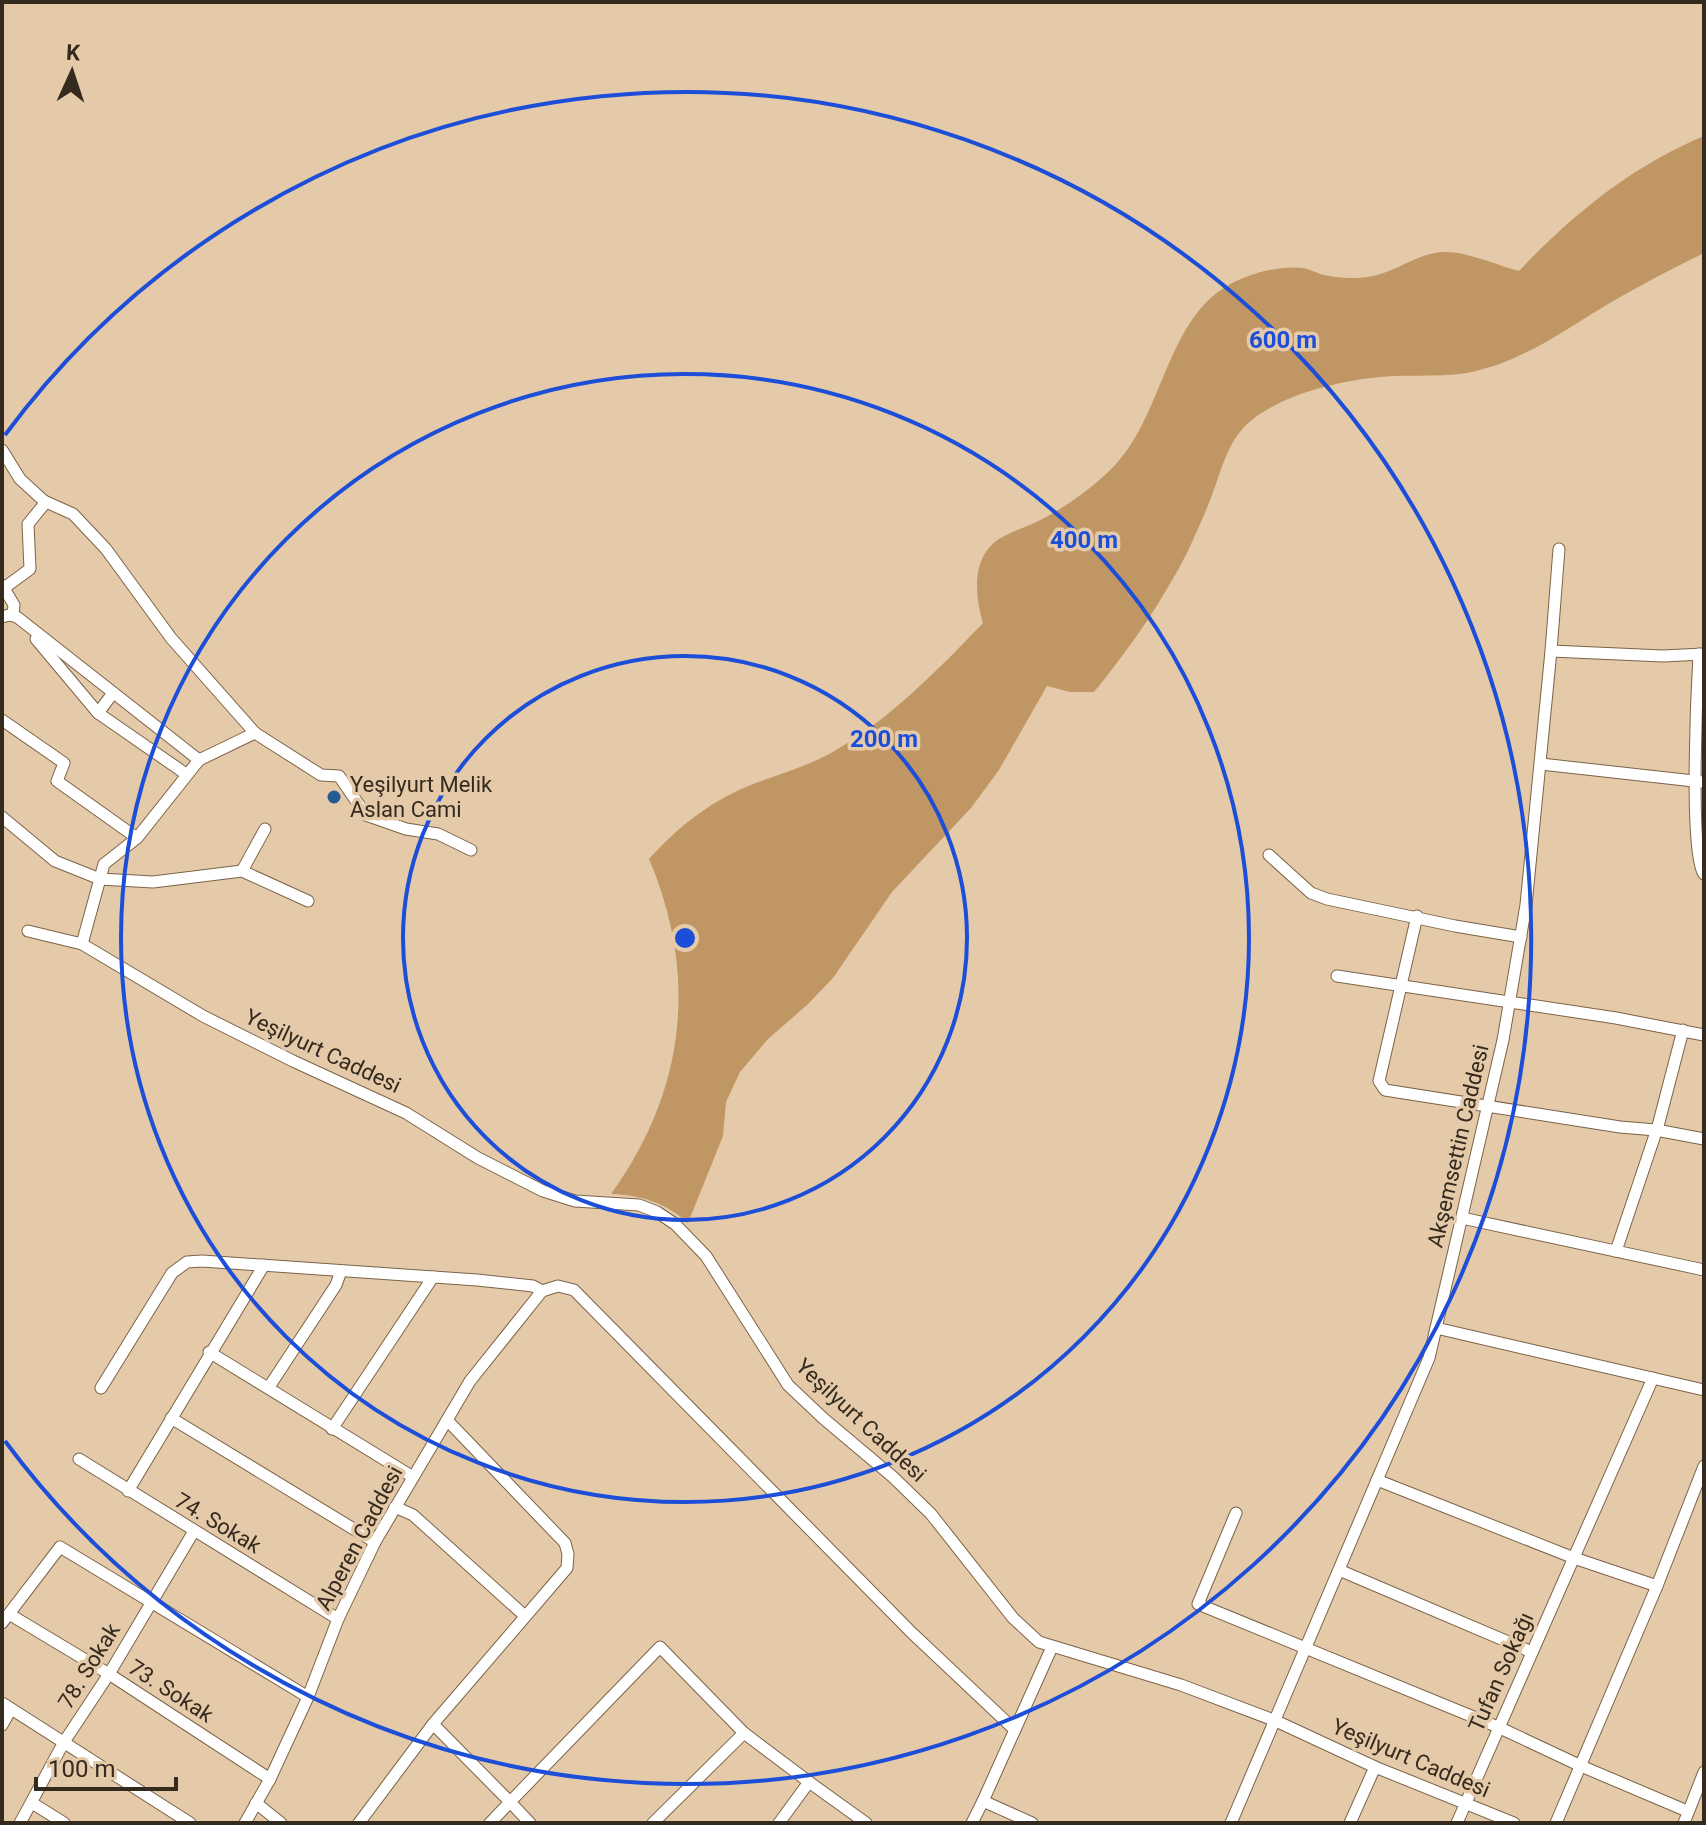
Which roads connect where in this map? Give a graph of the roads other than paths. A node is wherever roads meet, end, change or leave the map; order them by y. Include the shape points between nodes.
1 (2, 450) edge
2 (46, 502) junction
3 (1559, 549) dead end
4 (3, 587) edge
5 (13, 618) edge
6 (1551, 651) junction
7 (1701, 654) edge
8 (77, 665) junction
9 (67, 678) junction
10 (113, 693) junction
11 (98, 713) junction
12 (2, 720) edge
13 (255, 733) junction
14 (199, 760) junction
15 (1541, 764) junction
16 (186, 774) junction
17 (1700, 782) edge
18 (2, 817) edge
19 (265, 829) dead end
20 (137, 838) junction
21 (471, 850) dead end
22 (1269, 855) dead end
23 (242, 871) junction
24 (1704, 874) edge
25 (100, 879) junction
26 (308, 901) dead end
27 (1417, 916) junction
28 (28, 931) dead end
29 (1521, 937) junction
30 (82, 944) junction
31 (1337, 976) dead end
32 (1401, 986) junction
33 (1509, 1004) junction
34 (1683, 1030) junction
35 (1704, 1035) edge
36 (1487, 1107) junction
37 (1656, 1130) junction
38 (1704, 1139) edge
39 (1462, 1218) junction
40 (1616, 1251) junction
41 (264, 1265) junction
42 (1704, 1270) edge
43 (341, 1271) junction
44 (433, 1277) junction
45 (542, 1291) junction
46 (1436, 1328) junction
47 (209, 1352) junction
48 (1653, 1378) junction
49 (269, 1387) junction
50 (101, 1388) dead end
51 (1704, 1390) edge
52 (171, 1418) junction
53 (447, 1420) junction
54 (332, 1429) junction
55 (79, 1459) dead end
56 (1704, 1466) edge
57 (413, 1477) junction
58 (1377, 1480) junction
59 (128, 1491) junction
60 (395, 1507) junction
61 (1236, 1513) dead end
62 (194, 1531) junction
63 (375, 1542) junction
64 (1574, 1558) junction
65 (1339, 1570) junction
66 (1657, 1586) junction
67 (152, 1602) junction
68 (525, 1616) junction
69 (6, 1618) edge
70 (338, 1619) junction
71 (1052, 1647) junction
72 (1306, 1648) junction
73 (1532, 1652) junction
74 (109, 1674) junction
75 (308, 1697) junction
76 (6, 1706) edge
77 (1276, 1721) junction
78 (433, 1724) junction
79 (2, 1725) edge
80 (1498, 1727) junction
81 (1015, 1730) junction
82 (744, 1733) junction
83 (64, 1742) junction
84 (1581, 1766) junction
85 (1375, 1767) junction
86 (1704, 1772) edge
87 (270, 1779) junction
88 (809, 1782) junction
89 (983, 1801) junction
90 (510, 1802) junction
91 (1464, 1802) junction
92 (32, 1803) junction
93 (256, 1803) junction
94 (1685, 1817) edge
95 (20, 1823) edge
96 (64, 1823) edge
97 (190, 1823) edge
98 (245, 1823) edge
99 (281, 1823) edge
100 (359, 1823) edge
101 (490, 1823) edge
102 (530, 1823) edge
103 (653, 1823) edge
104 (779, 1823) edge
105 (866, 1823) edge
106 (972, 1823) edge
107 (1032, 1823) edge
108 (1231, 1823) edge
109 (1350, 1823) edge
110 (1457, 1823) edge
111 (1514, 1823) edge
112 (1556, 1823) edge

1 - 2 street via 20,479
2 - 4 street via 28,524 30,569
2 - 13 street via 73,514 106,549 171,638
3 - 6 street, Akşemsettin Caddesi
4 - 5 street via 14,605
5 - 8 street
5 - 9 street
6 - 7 street
6 - 15 street, Akşemsettin Caddesi
7 - 17 street
8 - 9 street
8 - 10 street
9 - 11 street
10 - 11 street
10 - 14 street
11 - 16 street
12 - 20 street via 64,763 57,781
13 - 14 street
13 - 21 street via 321,775 339,776 366,815 438,834
14 - 16 street
15 - 17 street
15 - 29 street, Akşemsettin Caddesi
16 - 20 street
17 - 24 street via 1696,844
18 - 25 street via 55,861
19 - 23 street
20 - 25 street via 104,864
22 - 27 street via 1311,893
23 - 25 street via 153,882
23 - 26 street
25 - 30 street
27 - 29 street
27 - 32 street
28 - 30 street, Yeşilyurt Caddesi
29 - 33 street, Akşemsettin Caddesi
30 - 71 street, Yeşilyurt Caddesi via 203,1016 406,1113 543,1191 575,1201 639,1205 675,1224 706,1256 788,1385 931,1514 1013,1618
31 - 32 street
32 - 33 street
32 - 36 street via 1379,1084 1392,1093
33 - 34 street
33 - 36 street, Akşemsettin Caddesi
34 - 35 street
34 - 37 street
36 - 37 street
36 - 39 street, Akşemsettin Caddesi
37 - 38 street
37 - 40 street
39 - 40 street
39 - 46 street, Akşemsettin Caddesi
40 - 42 street
41 - 43 street
41 - 47 street
41 - 50 street via 194,1261 176,1269
43 - 44 street
43 - 49 street
44 - 45 street
44 - 54 street
45 - 53 street, Alperen Caddesi via 470,1381
45 - 81 street via 558,1286 574,1290 912,1633
46 - 48 street
46 - 58 street, Akşemsettin Caddesi via 1429,1358
47 - 49 street
47 - 52 street
48 - 51 street
48 - 64 street, Tufan Sokağı
49 - 54 street
52 - 59 street
52 - 63 street
53 - 57 street, Alperen Caddesi
53 - 68 street via 567,1549 567,1568
54 - 57 street
55 - 59 street, 74. Sokak
56 - 66 street
57 - 60 street, Alperen Caddesi
58 - 64 street
58 - 65 street, Akşemsettin Caddesi
59 - 62 street, 74. Sokak
60 - 63 street, Alperen Caddesi
60 - 68 street via 413,1515
61 - 72 street via 1198,1604
62 - 67 street, 78. Sokak
62 - 70 street, 74. Sokak
63 - 70 street, Alperen Caddesi
64 - 66 street
64 - 73 street, Tufan Sokağı
65 - 72 street, Akşemsettin Caddesi
65 - 73 street
66 - 84 street
67 - 69 street via 60,1547
67 - 74 street, 78. Sokak
67 - 75 street
68 - 78 street
69 - 74 street, 73. Sokak
70 - 75 street, Alperen Caddesi
71 - 77 street, Yeşilyurt Caddesi via 1181,1685
71 - 81 street
72 - 77 street, Akşemsettin Caddesi
72 - 80 street
73 - 80 street, Tufan Sokağı
74 - 83 street, 78. Sokak
74 - 87 street, 73. Sokak
75 - 87 street, Alperen Caddesi
76 - 79 street
76 - 83 street
77 - 85 street, Yeşilyurt Caddesi
77 - 108 street, Akşemsettin Caddesi
78 - 90 street
78 - 100 street
80 - 84 street
80 - 91 street, Tufan Sokağı
81 - 89 street
82 - 88 street
82 - 90 street via 660,1647
82 - 103 street
83 - 92 street, 78. Sokak
83 - 97 street
84 - 94 street
84 - 112 street
85 - 91 street, Yeşilyurt Caddesi
85 - 109 street
86 - 94 street
87 - 93 street, Alperen Caddesi
88 - 104 street
88 - 105 street
89 - 106 street
89 - 107 street
90 - 101 street
90 - 102 street
91 - 110 street, Tufan Sokağı
91 - 111 street, Yeşilyurt Caddesi
92 - 95 street, 78. Sokak
92 - 96 street
93 - 98 street, Alperen Caddesi
93 - 99 street

